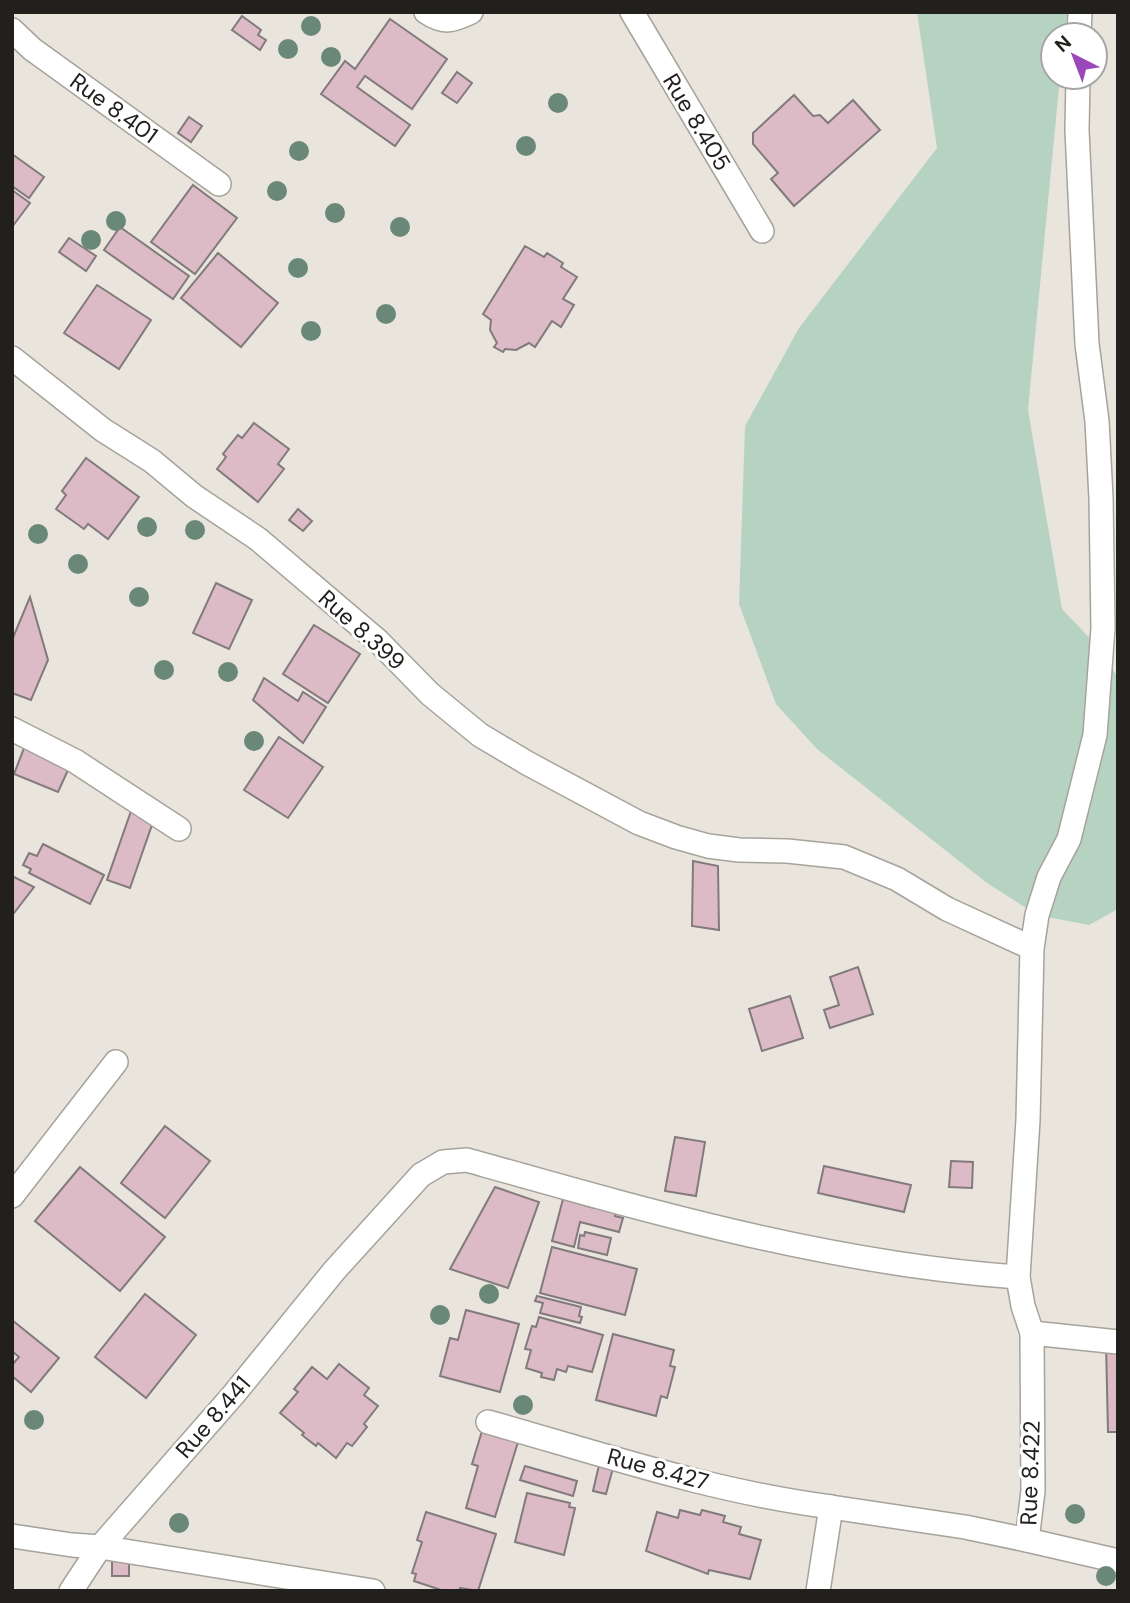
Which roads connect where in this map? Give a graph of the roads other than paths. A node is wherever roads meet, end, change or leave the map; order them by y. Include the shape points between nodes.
1 (426, 12) edge
2 (471, 12) edge
3 (632, 12) edge
4 (12, 30) edge
5 (1078, 91) edge
6 (219, 184) dead end
7 (762, 231) dead end
8 (12, 358) edge
9 (12, 729) edge
10 (178, 829) dead end
11 (1032, 948) junction
12 (116, 1062) dead end
13 (12, 1196) edge
14 (1018, 1277) junction
15 (1032, 1333) junction
16 (1118, 1342) edge
17 (488, 1422) dead end
18 (831, 1507) junction
19 (12, 1535) edge
20 (1027, 1540) junction
21 (100, 1547) junction
22 (1118, 1561) edge
23 (71, 1591) edge
24 (373, 1591) edge
25 (818, 1591) edge

1 - 2 street via 442,21
3 - 7 street, Rue 8.405
4 - 6 street, Rue 8.401
5 - 11 street, Rue 8.422 via 1087,344 1101,498 1103,628 1094,735 1069,839 1049,877
8 - 11 street, Rue 8.399 via 103,430 258,539 378,641 429,694 480,735 527,763 639,823 708,846 844,858
9 - 10 street via 75,761
11 - 14 street, Rue 8.422
12 - 13 street
14 - 15 street, Rue 8.422
14 - 21 street, Rue 8.441 via 887,1262 703,1225 467,1160 443,1162 421,1175 334,1271 234,1395
15 - 16 street
15 - 20 street, Rue 8.422 via 1033,1491
17 - 18 street, Rue 8.427 via 725,1487
18 - 20 street, Rue 8.422
18 - 25 street
19 - 21 street
20 - 22 street
21 - 23 street, Rue 8.441
21 - 24 street

